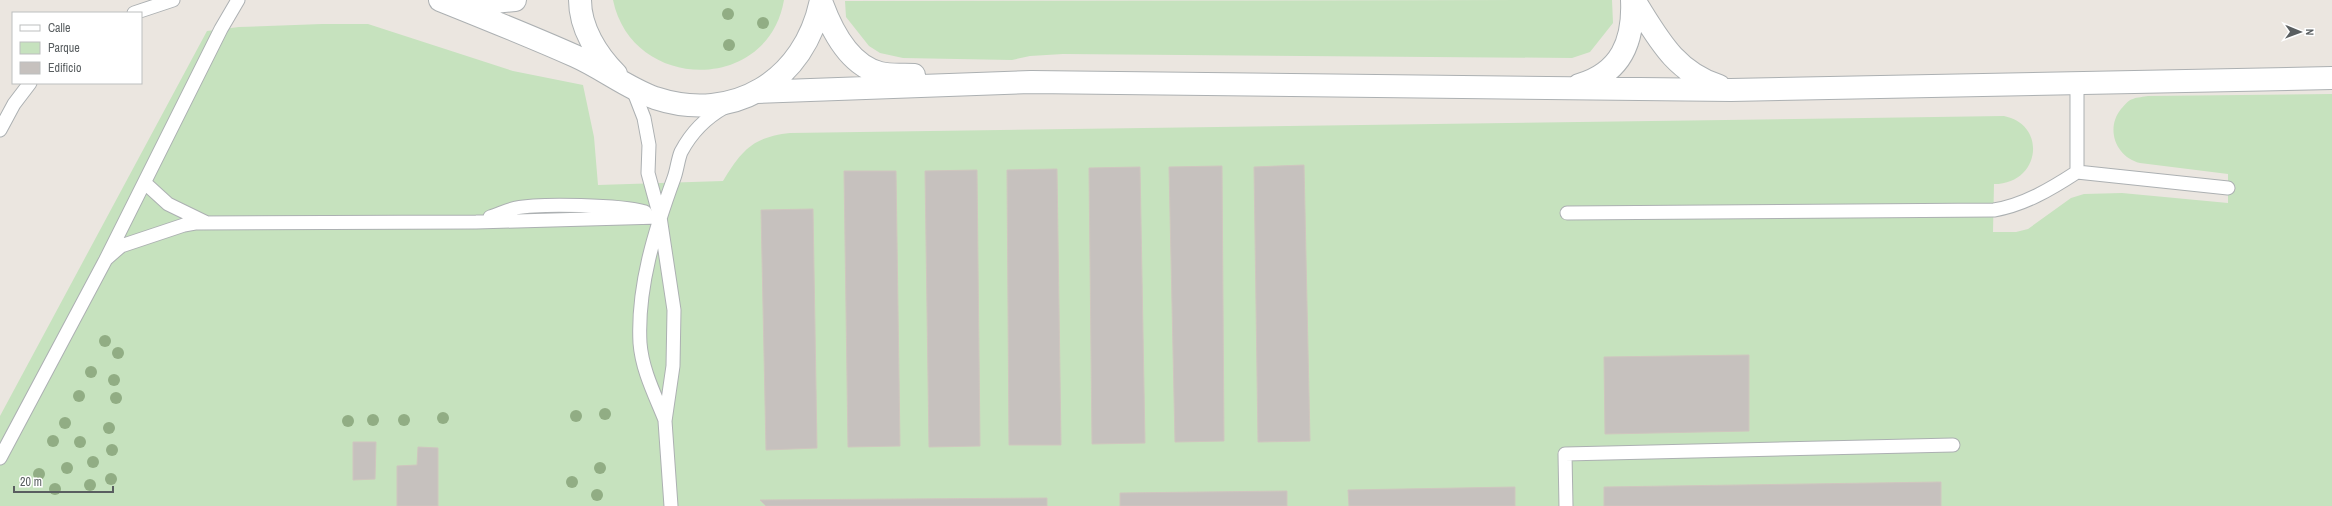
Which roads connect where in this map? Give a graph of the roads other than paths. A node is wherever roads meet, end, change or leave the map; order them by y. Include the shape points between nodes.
1 (153, 0) edge
2 (173, 0) edge
3 (238, 0) edge
4 (440, 0) edge
5 (454, 0) edge
6 (515, 0) edge
7 (580, 0) edge
8 (1633, 0) edge
9 (821, 1) edge
10 (131, 12) edge
11 (137, 12) edge
12 (2332, 78) edge
13 (1031, 82) junction
14 (29, 84) edge
15 (2078, 84) junction
16 (628, 85) junction
17 (1568, 88) junction
18 (1731, 90) junction
19 (757, 92) junction
20 (732, 103) junction
21 (0, 130) edge
22 (2077, 172) junction
23 (145, 183) junction
24 (2228, 188) dead end
25 (1567, 213) dead end
26 (660, 217) junction
27 (212, 224) junction
28 (106, 259) junction
29 (665, 421) junction
30 (1953, 445) dead end
31 (0, 458) edge
32 (671, 506) edge
33 (1566, 506) edge

1 - 10 lane
2 - 11 lane
3 - 23 lane via 221,29
4 - 16 street via 576,57
5 - 6 street via 483,3
7 - 16 street via 580,11 591,40 606,64
8 - 17 street via 1633,23 1619,59 1609,70 1592,81
8 - 18 street via 1668,53 1684,68 1702,80
9 - 13 street via 828,19 852,55 864,66 881,73
9 - 19 street via 815,24 802,52 784,73
12 - 15 street
13 - 17 street
13 - 19 street
14 - 21 lane via 14,104
15 - 18 street
15 - 22 lane
16 - 20 street via 656,98 693,106
16 - 26 lane via 644,118 649,144 648,173
17 - 18 street
19 - 20 street
20 - 26 lane via 713,114 697,129 681,152
22 - 24 lane
22 - 25 lane via 2029,200 2012,207 1994,210
23 - 27 lane via 168,204 195,219
23 - 28 lane
26 - 27 lane via 476,222
26 - 29 lane via 674,310 674,366
26 - 29 lane via 640,304 640,344 645,371
27 - 28 lane via 195,223 177,227 121,246
28 - 31 lane
29 - 32 lane
30 - 33 lane via 1565,454

